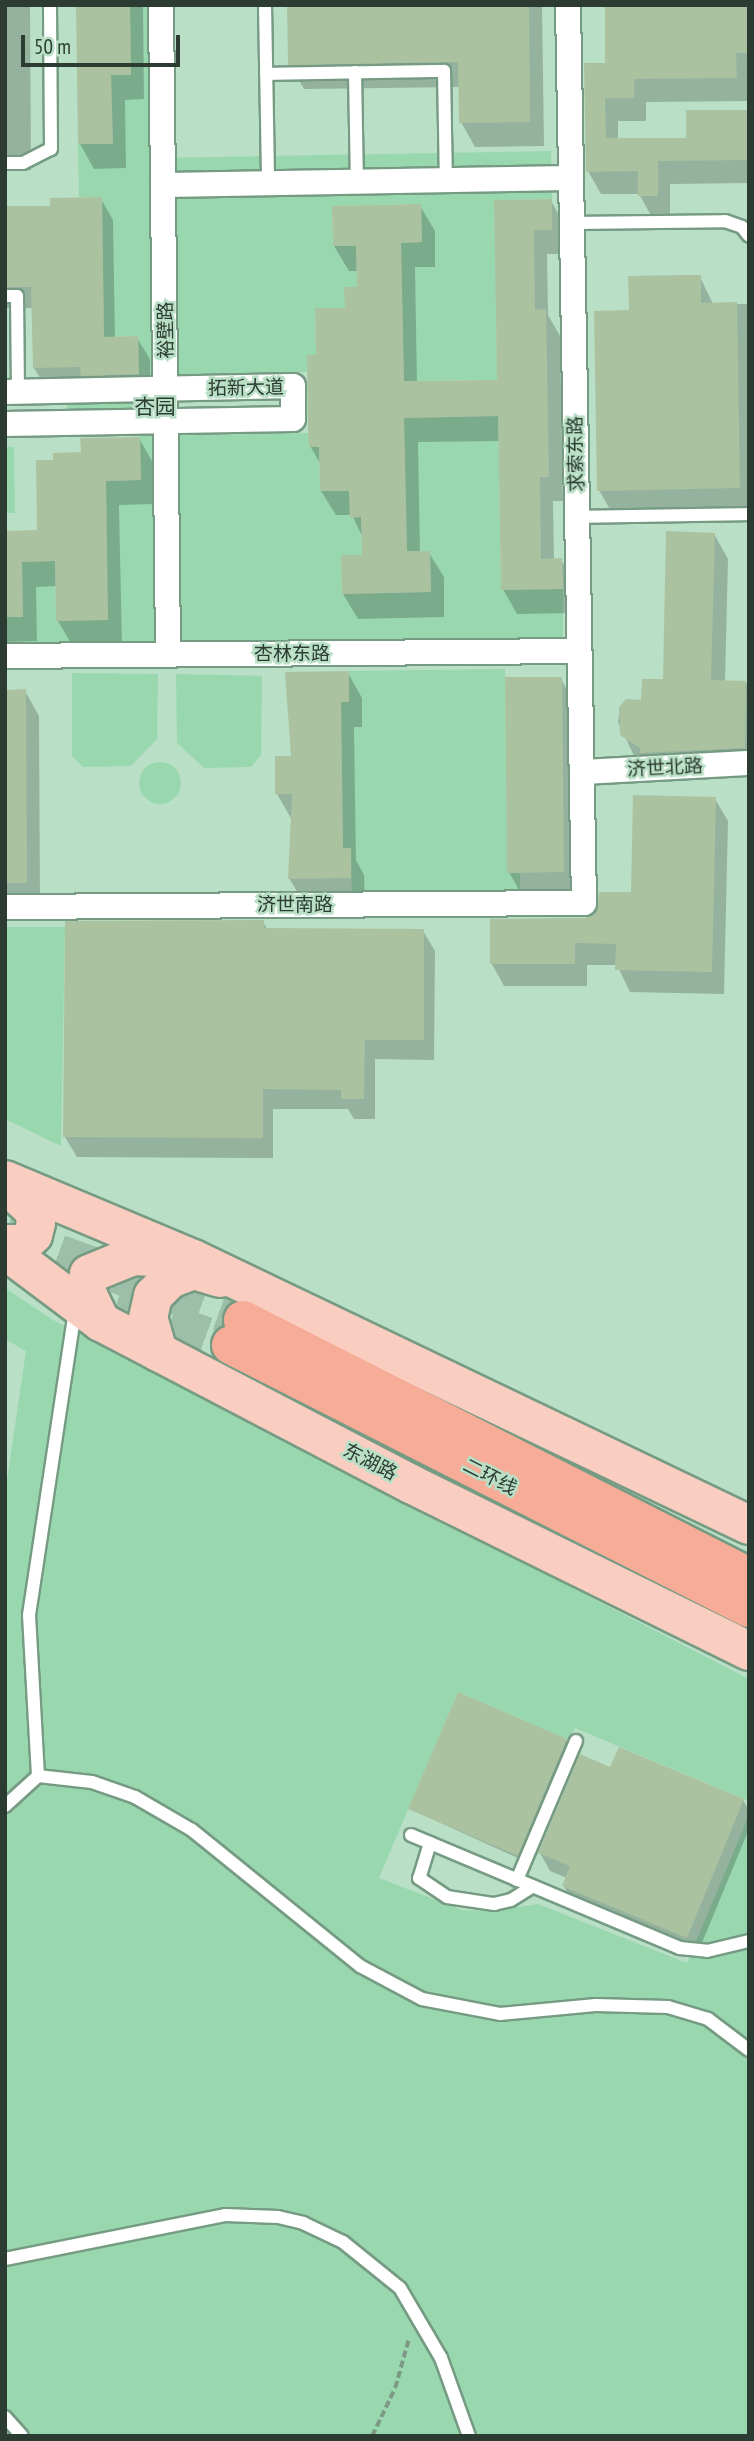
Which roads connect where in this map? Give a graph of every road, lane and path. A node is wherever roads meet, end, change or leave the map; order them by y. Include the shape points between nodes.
1 (50, 5) edge
2 (160, 5) edge
3 (265, 5) edge
4 (568, 5) edge
5 (355, 72) junction
6 (266, 74) junction
7 (5, 163) edge
8 (571, 178) junction
9 (446, 181) junction
10 (357, 182) junction
11 (268, 184) junction
12 (163, 186) junction
13 (572, 223) junction
14 (749, 236) edge
15 (5, 296) edge
16 (167, 389) junction
17 (12, 392) edge
18 (52, 407) junction
19 (168, 421) junction
20 (5, 424) edge
21 (749, 514) edge
22 (577, 517) junction
23 (579, 651) junction
24 (168, 655) junction
25 (5, 656) edge
26 (749, 763) edge
27 (582, 772) junction
28 (584, 903) joint
29 (5, 907) edge
30 (5, 1182) edge
31 (49, 1198) junction
32 (5, 1244) edge
33 (5, 1250) edge
34 (193, 1259) junction
35 (80, 1297) junction
36 (240, 1317) junction
37 (158, 1352) junction
38 (749, 1525) edge
39 (749, 1577) edge
40 (749, 1608) edge
41 (749, 1651) edge
42 (576, 1741) dead end
43 (38, 1776) junction
44 (5, 1806) edge
45 (411, 1835) dead end
46 (430, 1843) junction
47 (517, 1880) junction
48 (533, 1886) junction
49 (749, 1941) edge
50 (749, 2050) edge
51 (5, 2259) edge
52 (416, 2309) junction
53 (5, 2417) edge
54 (22, 2436) edge
55 (372, 2436) edge
56 (469, 2436) edge

1 - 7 lane via 51,149 23,163
2 - 12 street, 裕壁路
3 - 6 lane
4 - 8 street, 求索东路
5 - 6 lane
5 - 9 lane via 444,71
5 - 10 lane
6 - 11 lane
8 - 9 street
8 - 13 street, 求索东路
9 - 10 street
10 - 11 street
11 - 12 street
12 - 16 street, 裕壁路
13 - 14 lane via 725,221 742,227
13 - 22 street, 求索东路
15 - 17 lane via 17,296
16 - 18 street, 拓新大道
16 - 19 street, 裕壁路
16 - 19 street, 拓新大道 via 293,386 293,419
17 - 18 street, 拓新大道
18 - 19 street, 拓新大道
18 - 20 street, 拓新大道
19 - 24 street, 裕壁路
21 - 22 lane
22 - 23 street, 求索东路
23 - 24 street, 杏林东路
23 - 27 street, 求索东路
24 - 25 street, 杏林东路
26 - 27 street, 济世北路
27 - 28 street, 求索东路
28 - 29 street, 济世南路
30 - 31 main road
30 - 32 main road via 34,1210 36,1223 33,1235 23,1244
31 - 34 main road
31 - 35 main road via 70,1224
33 - 35 main road, 东湖路
34 - 35 main road via 133,1256
34 - 36 main road
35 - 37 main road, 东湖路
35 - 43 lane via 29,1615
36 - 37 main road via 194,1270 170,1279 153,1296 148,1318
36 - 38 main road
36 - 39 highway, 二环线
36 - 40 highway, 二环线
37 - 41 main road, 东湖路
42 - 47 lane
43 - 44 lane
43 - 50 lane via 92,1782 173,1816 360,1966 403,1993 500,2014 608,2005 668,2007 708,2019
45 - 46 lane
46 - 47 lane
46 - 48 lane via 419,1878 447,1897 494,1904
47 - 48 lane
48 - 49 lane via 689,1950
51 - 52 lane via 183,2221 225,2215 278,2217 343,2242 384,2272
52 - 55 path via 395,2388
52 - 56 lane via 441,2358
53 - 54 lane

